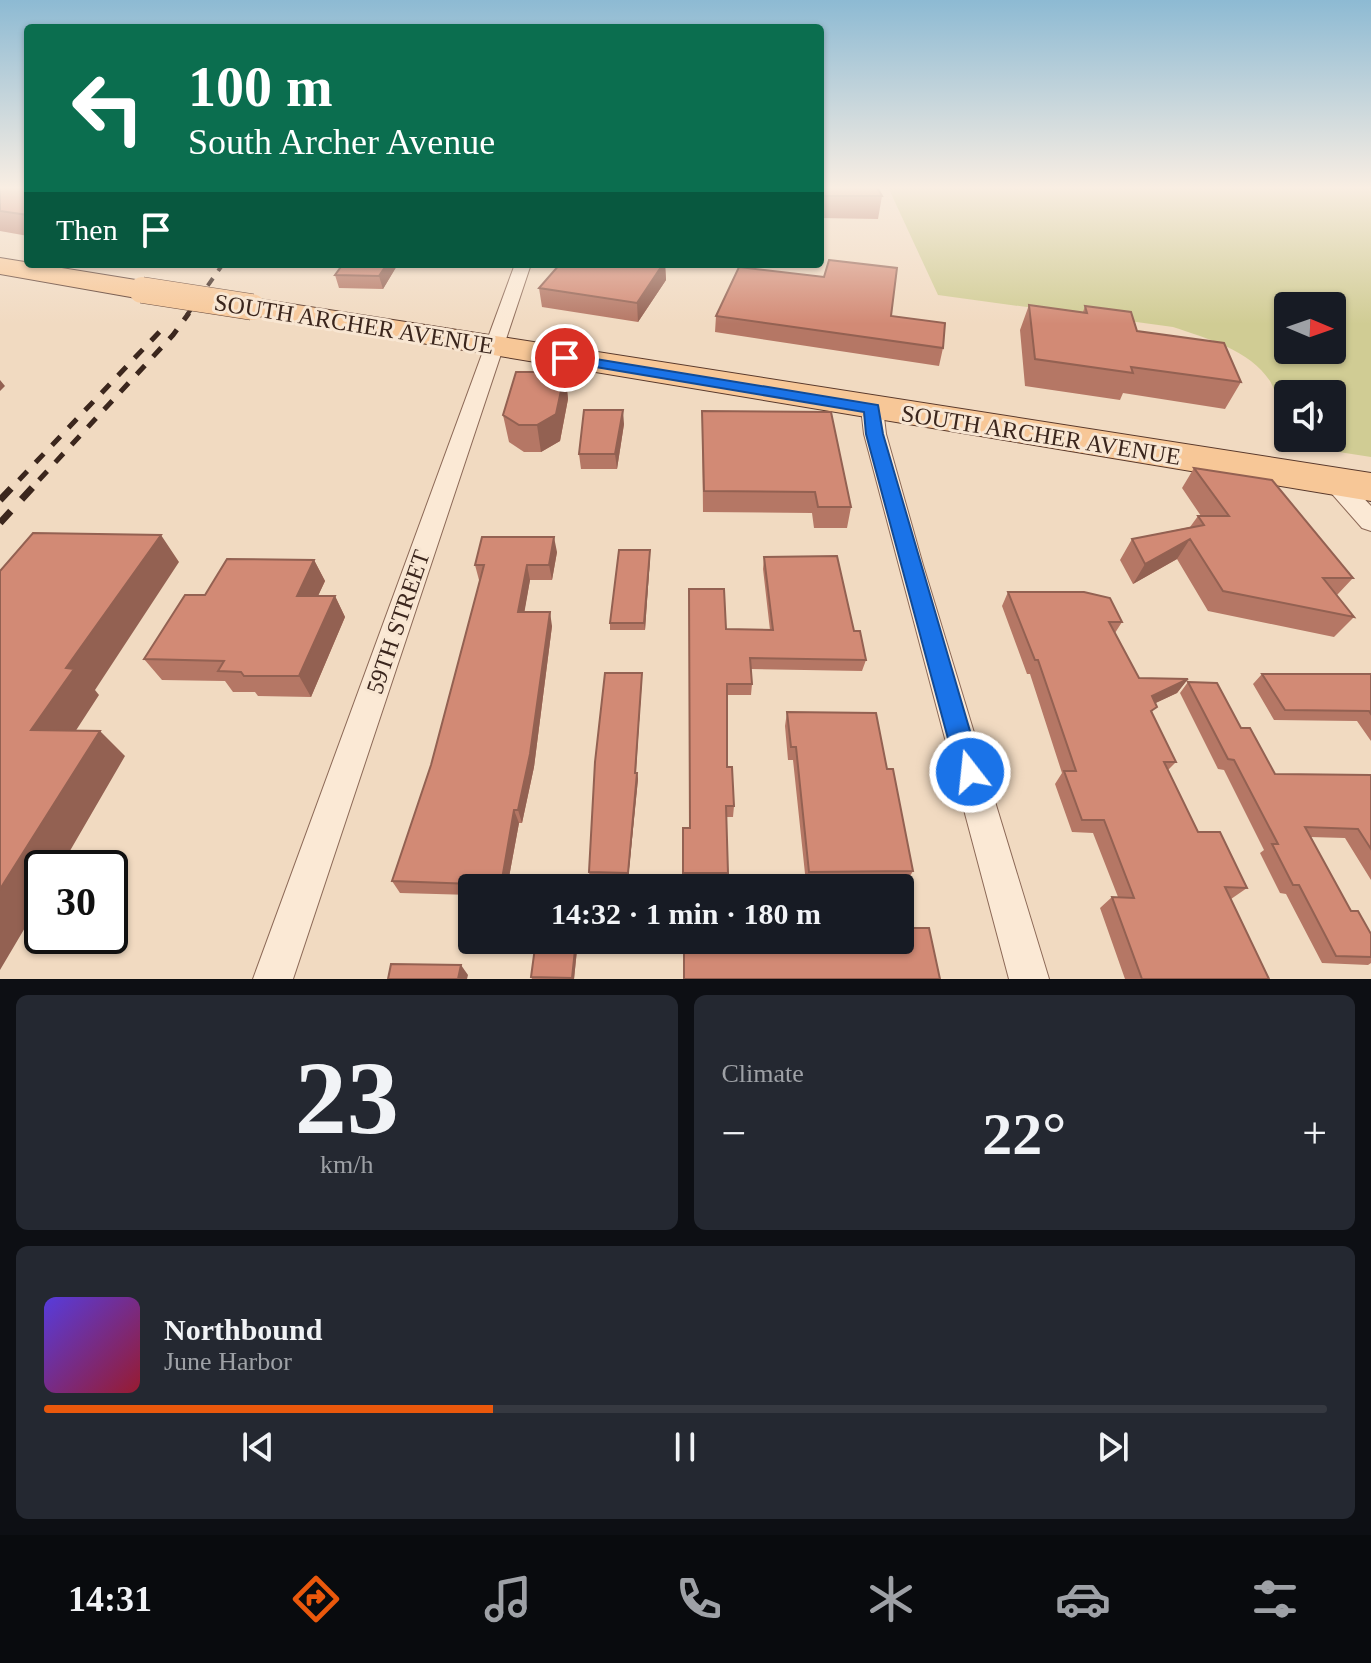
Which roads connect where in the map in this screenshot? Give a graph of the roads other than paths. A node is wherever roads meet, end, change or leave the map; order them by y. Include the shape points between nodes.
1 (0, 266) edge
2 (522, 268) edge
3 (494, 347) junction
4 (872, 408) junction
5 (1333, 480) junction
6 (1371, 487) edge
7 (1371, 522) edge
8 (273, 979) edge
9 (1029, 979) edge

1 - 3 main road, SOUTH ARCHER AVENUE, bridge
2 - 3 street, 59TH STREET
3 - 4 main road, SOUTH ARCHER AVENUE
3 - 8 street, 59TH STREET
4 - 5 main road, SOUTH ARCHER AVENUE
4 - 9 street via 906,550
5 - 6 main road, SOUTH ARCHER AVENUE
5 - 7 street

